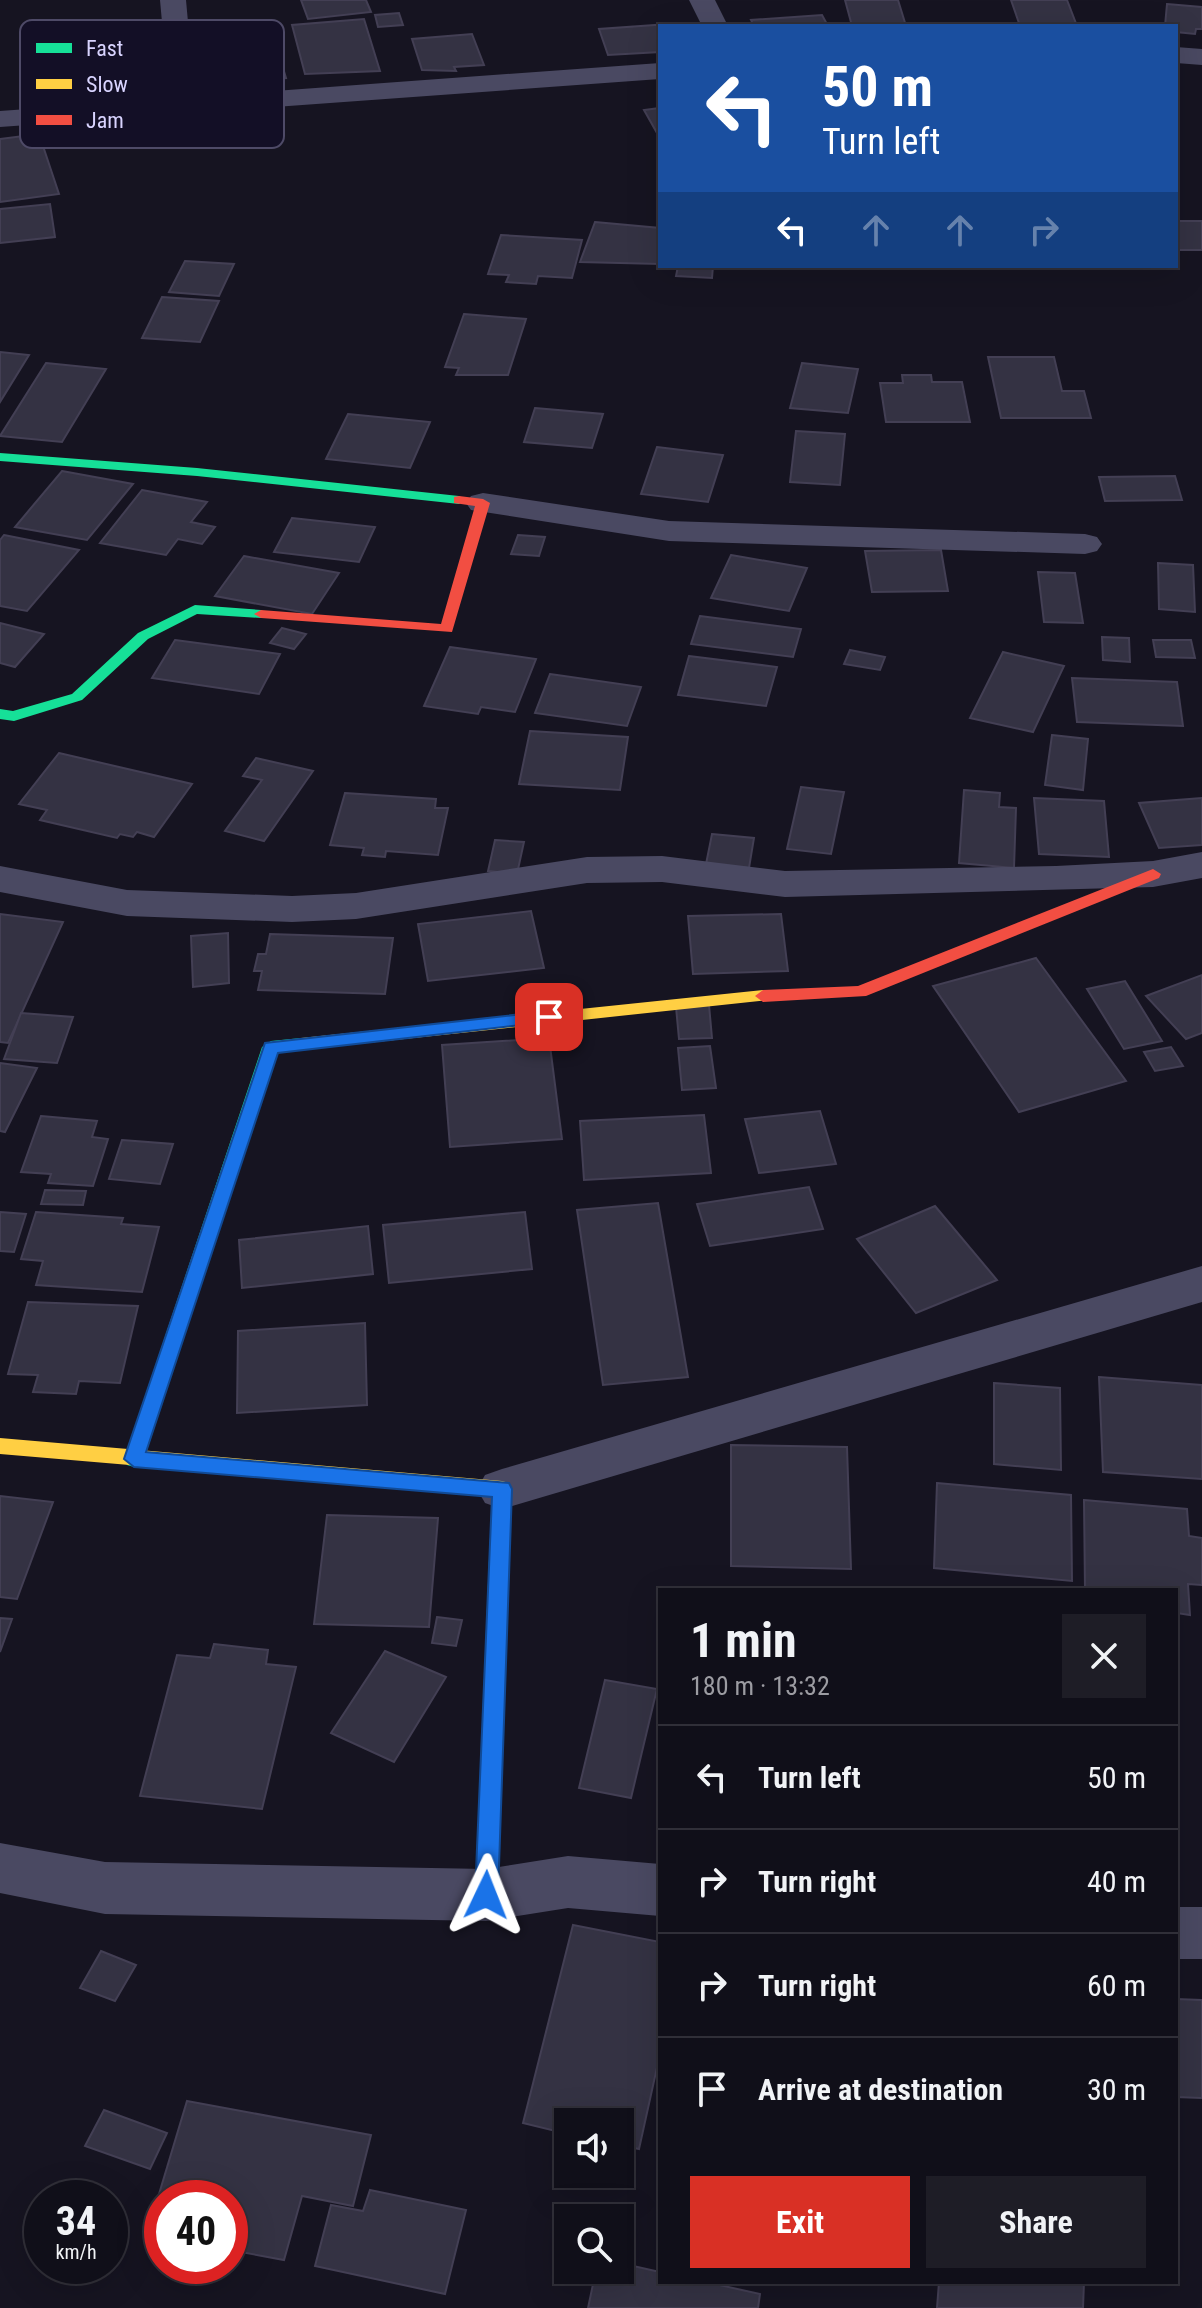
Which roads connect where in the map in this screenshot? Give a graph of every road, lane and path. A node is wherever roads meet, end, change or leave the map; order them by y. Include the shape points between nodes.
1 (173, 0) edge
2 (702, 0) edge
3 (175, 20) edge
4 (714, 24) edge
5 (1178, 55) edge
6 (1202, 57) edge
7 (658, 71) edge
8 (284, 98) edge
9 (20, 117) edge
10 (0, 119) edge
11 (0, 457) edge
12 (483, 503) junction
13 (1085, 544) dead end
14 (0, 714) edge
15 (1202, 865) edge
16 (1153, 874) junction
17 (0, 879) edge
18 (1202, 1284) edge
19 (0, 1446) edge
20 (134, 1459) junction
21 (502, 1489) junction
22 (0, 1868) edge
23 (658, 1890) edge
24 (486, 1895) junction
25 (1178, 1933) edge
26 (1202, 1933) edge

1 - 3 street
2 - 4 street
5 - 6 street
7 - 8 street
9 - 10 street
11 - 12 street
12 - 13 street via 669,531
12 - 14 street via 447,629 195,609 143,636 77,697 14,716
15 - 16 street
16 - 17 street via 785,884 662,869 587,870 356,906 292,909 127,903
16 - 20 street via 860,992 734,997 271,1047
18 - 21 street
19 - 20 street
20 - 21 street
21 - 24 street
22 - 24 street via 105,1888
23 - 24 street via 568,1882
25 - 26 street

